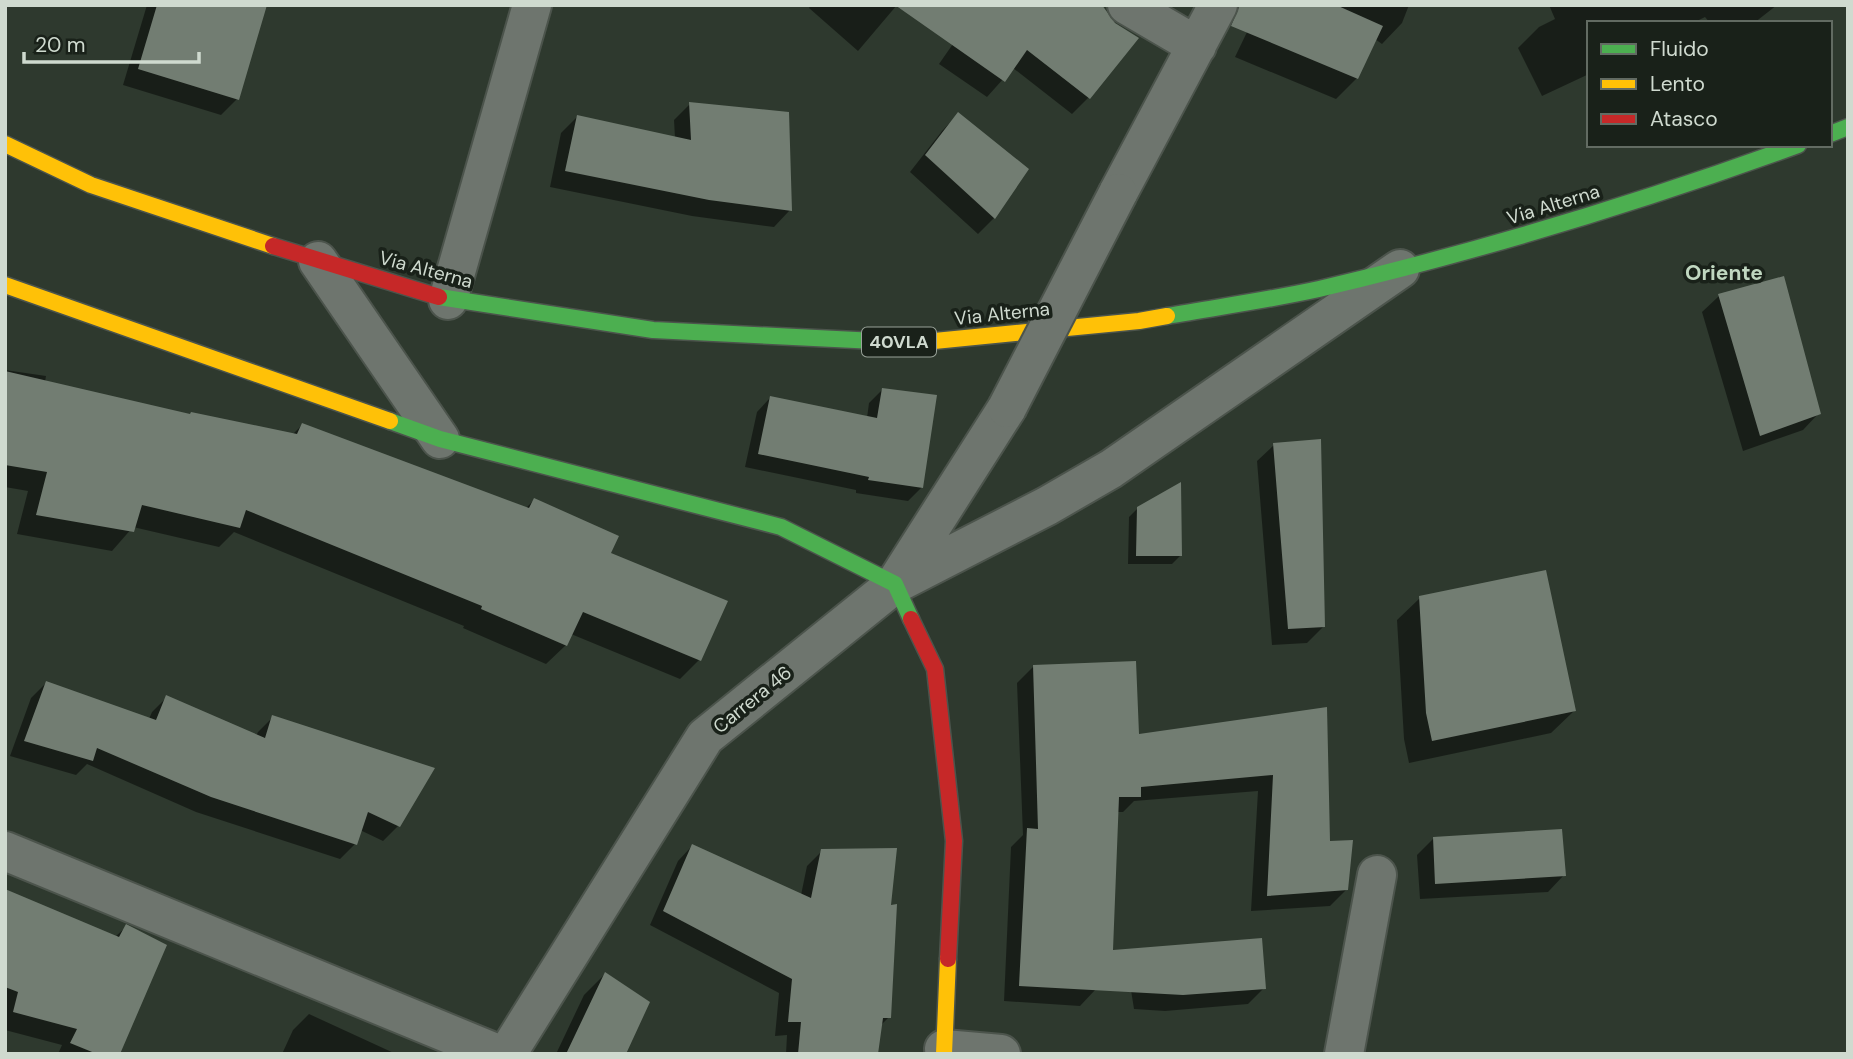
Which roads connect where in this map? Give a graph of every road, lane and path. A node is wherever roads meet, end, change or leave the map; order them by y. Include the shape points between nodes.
1 (532, 5) edge
2 (1127, 5) edge
3 (1217, 5) edge
4 (1197, 46) junction
5 (5, 144) edge
6 (1792, 147) edge
7 (318, 261) junction
8 (1404, 266) junction
9 (5, 285) edge
10 (448, 300) junction
11 (439, 439) junction
12 (895, 584) junction
13 (5, 851) edge
14 (1377, 875) dead end
15 (944, 1051) edge
16 (498, 1054) edge
17 (508, 1054) edge
18 (1001, 1054) edge
19 (1344, 1054) edge

1 - 10 street
2 - 4 street
3 - 4 street, Carrera 46
4 - 12 street, Carrera 46, bridge via 1007,408
5 - 7 main road, Via Alterna / 40VLA via 91,185
6 - 8 main road, Via Alterna / 40VLA via 1676,189
7 - 10 main road, Via Alterna / 40VLA
7 - 11 street
8 - 10 main road, Via Alterna / 40VLA via 1317,289 1139,321 914,342 653,330
8 - 12 street via 1111,469
9 - 11 main road
11 - 12 main road via 781,527
12 - 15 main road via 935,669 954,841
12 - 17 street, Carrera 46 via 705,737
13 - 16 street
14 - 19 street
15 - 18 street

